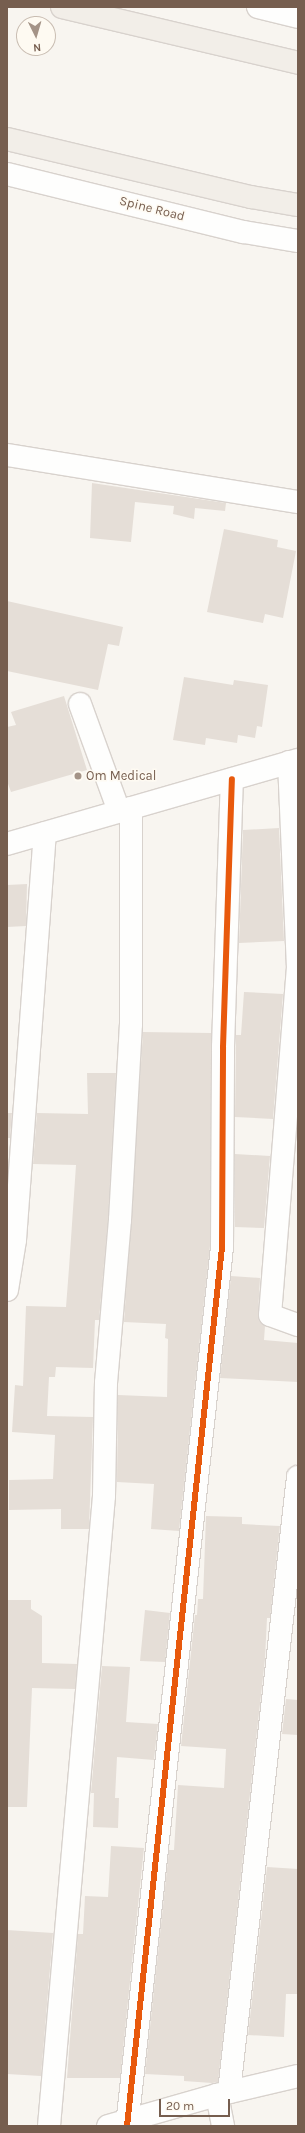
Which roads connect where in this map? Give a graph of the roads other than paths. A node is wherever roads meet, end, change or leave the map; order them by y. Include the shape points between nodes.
1 (62, 7) edge
2 (258, 7) edge
3 (298, 17) edge
4 (298, 63) edge
5 (7, 140) edge
6 (7, 174) edge
7 (298, 205) edge
8 (298, 241) edge
9 (7, 455) edge
10 (298, 502) edge
11 (80, 704) dead end
12 (294, 761) edge
13 (232, 779) junction
14 (125, 810) junction
15 (45, 833) junction
16 (7, 844) edge
17 (7, 1290) edge
18 (298, 1325) edge
19 (298, 1477) edge
20 (298, 2076) edge
21 (223, 2093) junction
22 (121, 2124) edge
23 (49, 2126) edge
24 (223, 2126) edge

1 - 4 main road
2 - 3 street
5 - 7 main road via 251,197
6 - 8 street, Spine Road via 244,232
9 - 10 street
11 - 14 street
12 - 13 street
12 - 18 street via 298,968 270,1315
13 - 14 street
13 - 22 street via 223,1047 222,1247
14 - 15 street
14 - 23 street via 131,1024 120,1220 106,1383 104,1496
15 - 16 street
15 - 17 street via 15,1240
19 - 21 street
20 - 21 street
21 - 22 street
21 - 24 street

